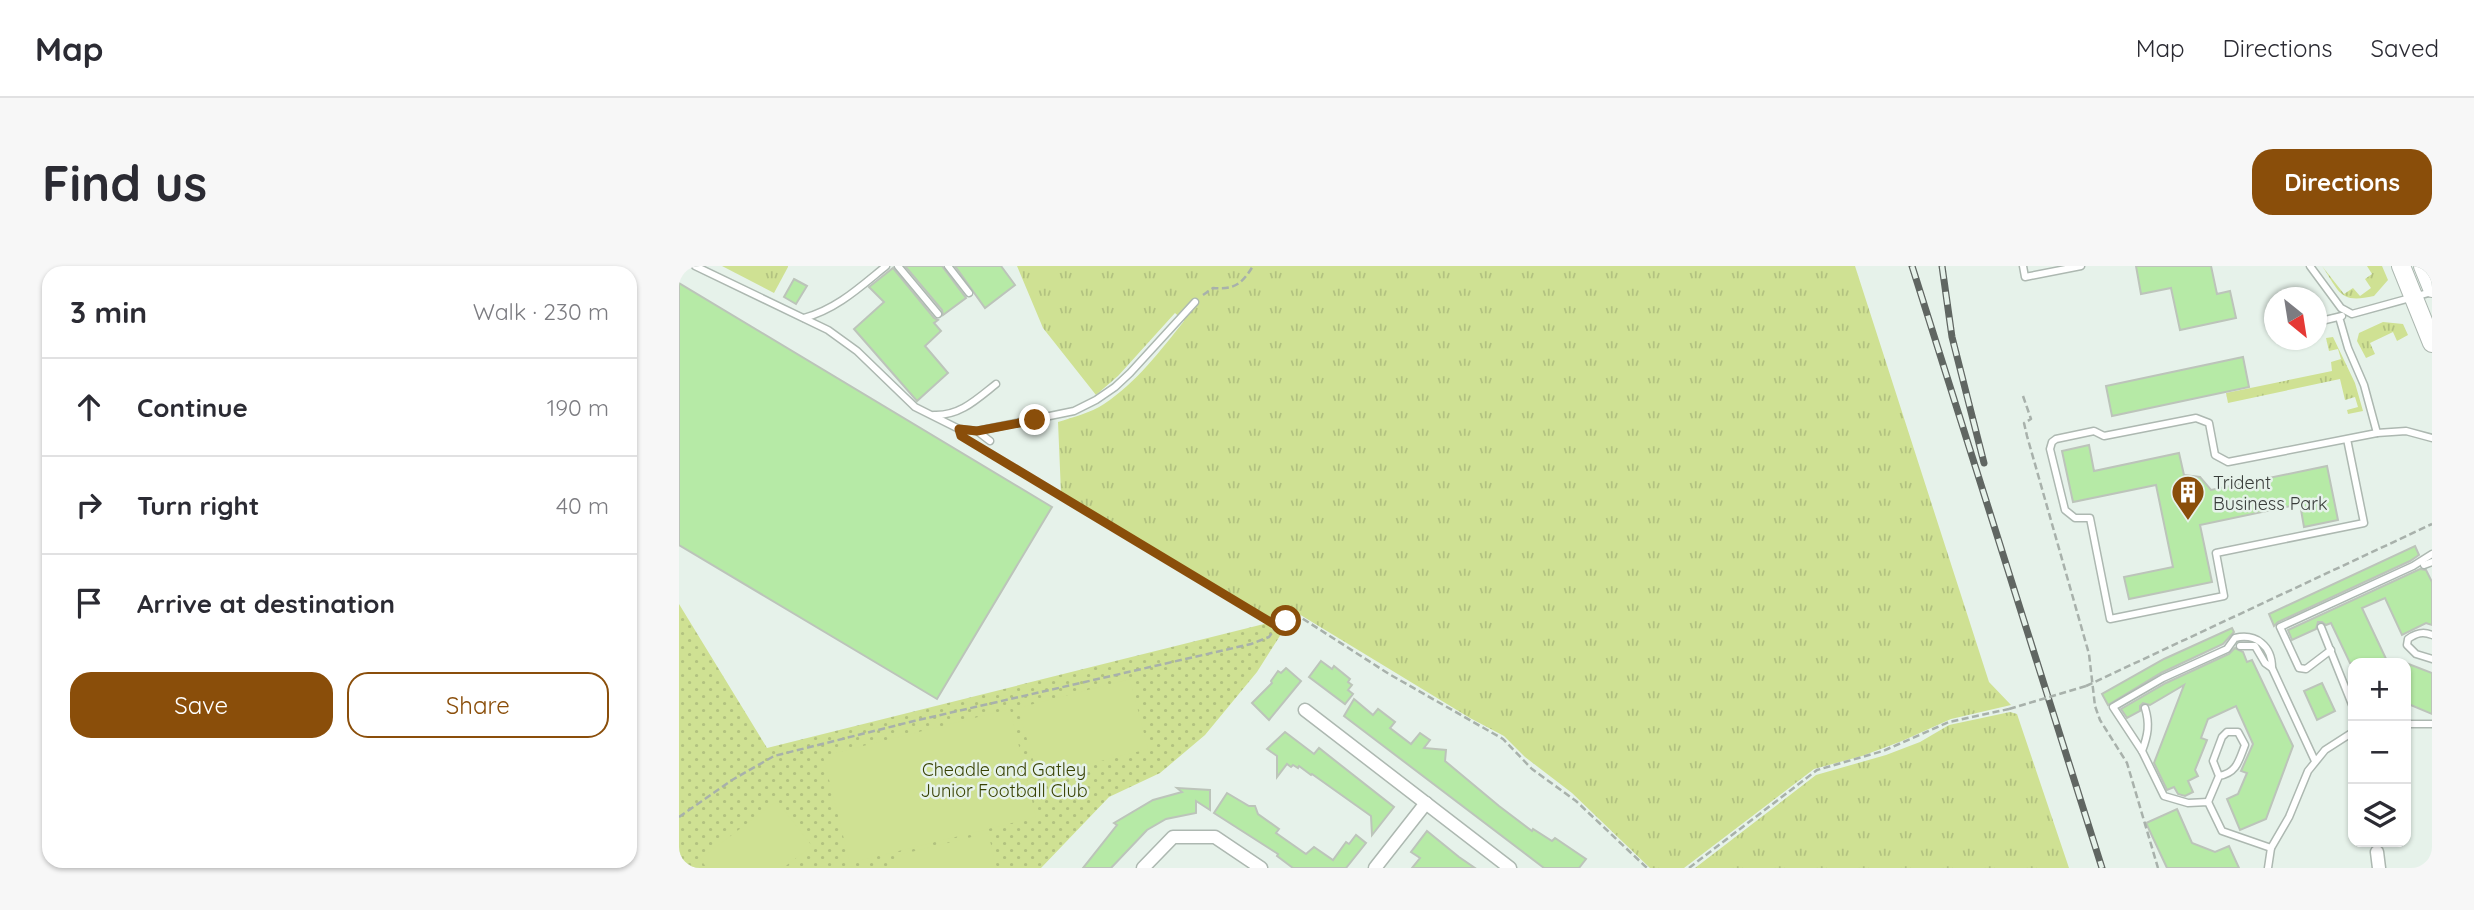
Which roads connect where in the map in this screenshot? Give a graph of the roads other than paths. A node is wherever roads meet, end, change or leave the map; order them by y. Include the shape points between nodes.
1 (695, 266) edge
2 (885, 266) edge
3 (898, 266) edge
4 (948, 266) edge
5 (2023, 266) edge
6 (2081, 266) edge
7 (2310, 266) edge
8 (2401, 266) edge
9 (2423, 266) edge
10 (2432, 290) edge
11 (969, 293) dead end
12 (2413, 299) junction
13 (1195, 302) road end
14 (938, 313) dead end
15 (2353, 314) junction
16 (2339, 317) junction
17 (804, 318) junction
18 (2327, 320) edge
19 (2432, 343) edge
20 (996, 384) dead end
21 (929, 415) junction
22 (977, 431) junction
23 (2377, 433) junction
24 (2432, 438) edge
25 (2347, 439) junction
26 (990, 441) dead end
27 (2432, 554) edge
28 (2432, 562) edge
29 (2424, 565) dead end
30 (2321, 627) dead end
31 (2432, 635) edge
32 (2241, 646) dead end
33 (2331, 650) junction
34 (2432, 659) edge
35 (2272, 668) junction
36 (2348, 696) edge
37 (2145, 708) dead end
38 (1305, 710) dead end
39 (2411, 724) edge
40 (2432, 724) edge
41 (2348, 735) edge
42 (2142, 751) junction
43 (2315, 761) junction
44 (2219, 776) junction
45 (2208, 802) junction
46 (1426, 803) junction
47 (2271, 848) junction
48 (2377, 852) dead end
49 (1143, 868) edge
50 (1261, 868) edge
51 (1375, 868) edge
52 (1510, 868) edge
53 (2268, 868) edge
54 (2379, 868) edge

1 - 17 lane
2 - 17 lane via 842,302
3 - 14 lane
4 - 11 lane
5 - 6 lane via 2025,277
7 - 15 lane via 2341,308
8 - 12 main road
9 - 10 main road
10 - 12 lane
12 - 15 lane
12 - 19 main road
13 - 22 lane via 1131,373 1096,400 1075,411
15 - 16 lane
16 - 18 lane
16 - 23 lane
17 - 21 lane via 843,339
20 - 21 lane via 961,411
21 - 22 lane via 959,429
22 - 26 lane
23 - 24 lane via 2406,431
23 - 25 lane
25 - 25 lane via 2228,462 2215,455 2209,423 2196,418 2104,436 2094,431 2056,439 2050,449 2065,510 2075,518 2090,518 2110,619 2224,596 2216,553 2364,523
27 - 33 lane via 2280,628 2299,668 2306,669
28 - 29 lane
30 - 33 lane
31 - 34 lane via 2414,635 2407,645
32 - 35 lane via 2255,646
33 - 36 lane
35 - 42 lane via 2264,644 2251,637 2237,638 2227,649 2113,707
35 - 43 lane
37 - 42 lane via 2149,732
38 - 46 street
39 - 40 lane
41 - 43 lane
42 - 45 lane via 2164,796 2188,803
43 - 47 lane
44 - 44 lane via 2213,761 2222,737 2238,732 2245,744 2235,769
44 - 45 lane
45 - 47 lane via 2222,831
46 - 51 street
46 - 52 street
47 - 53 lane
48 - 54 street
49 - 50 street via 1173,837 1215,837

